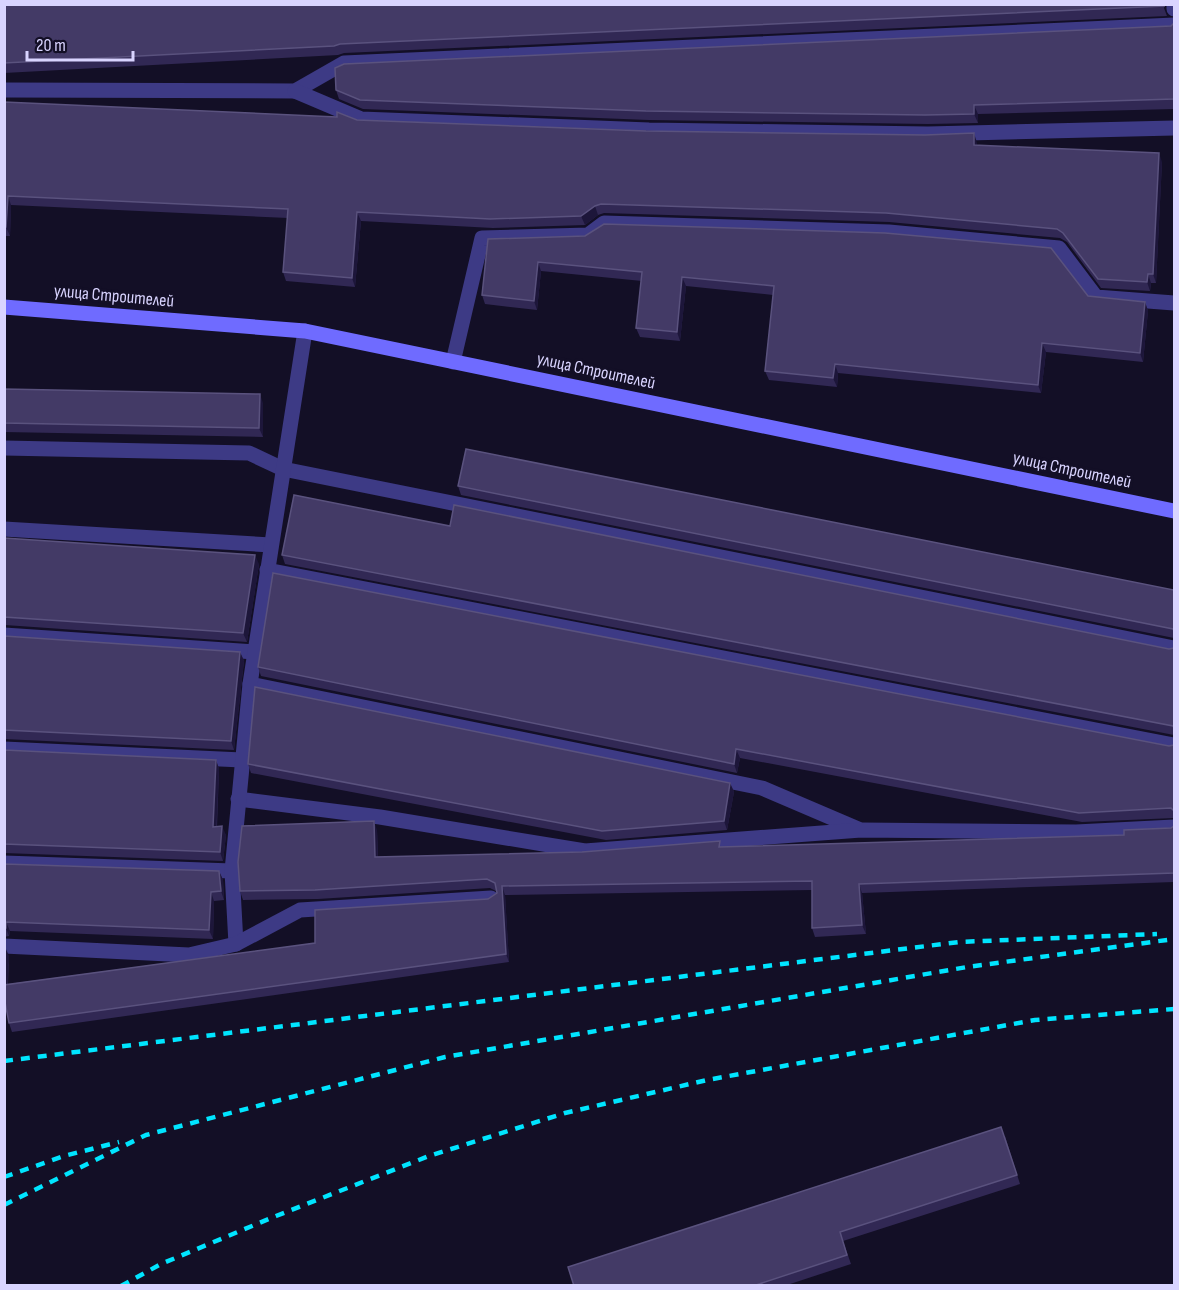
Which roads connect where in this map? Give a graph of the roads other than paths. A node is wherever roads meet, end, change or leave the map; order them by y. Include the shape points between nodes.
1 (1174, 4) edge
2 (1174, 9) edge
3 (1174, 25) edge
4 (4, 90) edge
5 (295, 91) junction
6 (1174, 128) edge
7 (1174, 303) edge
8 (4, 307) edge
9 (305, 331) junction
10 (453, 362) junction
11 (4, 448) edge
12 (283, 469) junction
13 (1174, 511) edge
14 (4, 529) edge
15 (271, 545) junction
16 (267, 570) junction
17 (4, 635) edge
18 (1174, 648) edge
19 (255, 652) junction
20 (250, 684) junction
21 (1174, 745) edge
22 (4, 749) edge
23 (242, 760) junction
24 (238, 799) junction
25 (1174, 827) edge
26 (861, 830) junction
27 (4, 863) edge
28 (232, 871) junction
29 (491, 898) edge
30 (236, 944) junction
31 (4, 946) edge

1 - 2 lane
3 - 5 lane via 344,63
4 - 5 lane
5 - 6 lane via 361,119 648,130 928,134
7 - 10 lane via 1096,297 1059,248 889,232 604,223 588,235 482,238
8 - 9 main road, улица Строителей
9 - 10 main road, улица Строителей
9 - 12 lane
10 - 13 main road, улица Строителей
11 - 12 lane via 249,453
12 - 15 lane
12 - 18 lane
14 - 15 lane
15 - 16 lane
16 - 19 lane
16 - 21 lane
17 - 19 lane
19 - 20 lane
20 - 23 lane
20 - 26 lane via 762,788
22 - 23 lane
23 - 24 lane
24 - 26 lane via 585,850
24 - 28 lane
25 - 26 lane via 1076,832
27 - 28 lane
28 - 30 lane
29 - 30 lane via 300,910
30 - 31 lane via 189,955

